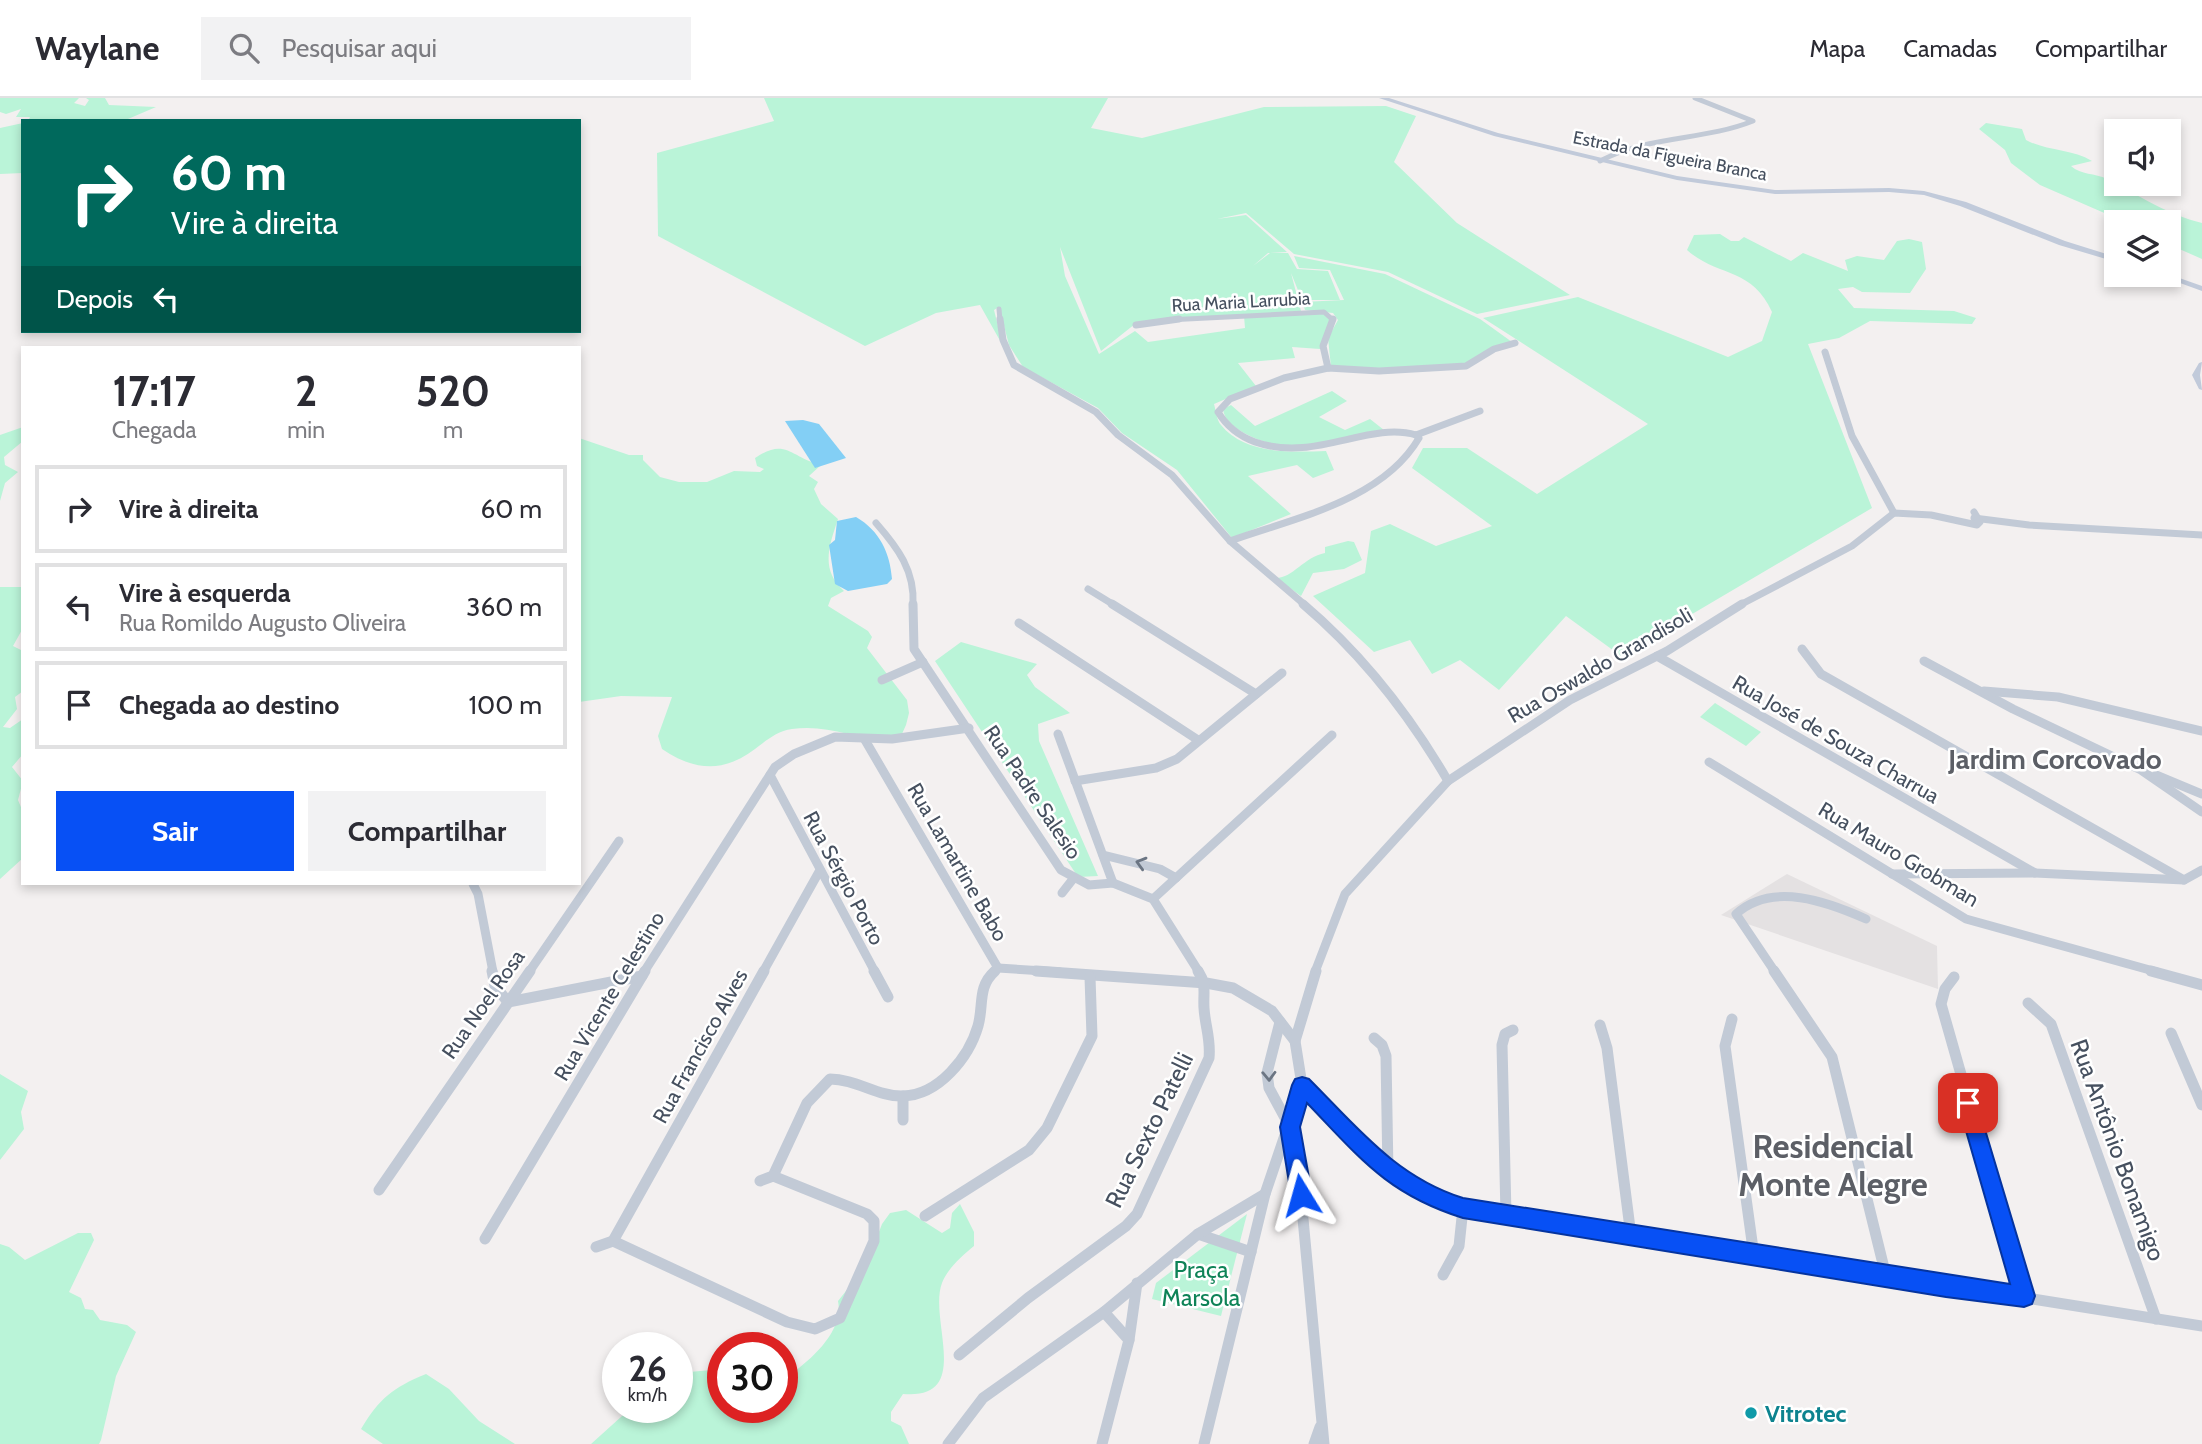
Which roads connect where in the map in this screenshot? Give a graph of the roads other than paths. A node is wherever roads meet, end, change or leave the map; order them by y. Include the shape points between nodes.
1 (1382, 98) edge
2 (1695, 98) edge
3 (1600, 161) junction
4 (2104, 256) edge
5 (2181, 282) edge
6 (2202, 289) edge
7 (999, 309) dead end
8 (1136, 325) dead end
9 (1515, 343) dead end
10 (1825, 352) dead end
11 (2202, 365) edge
12 (1328, 368) junction
13 (2202, 387) edge
14 (1480, 411) dead end
15 (1416, 435) junction
16 (1894, 513) junction
17 (876, 523) dead end
18 (2165, 532) junction
19 (2202, 535) edge
20 (2202, 540) edge
21 (1230, 541) junction
22 (1088, 589) dead end
23 (1019, 623) dead end
24 (1802, 649) dead end
25 (1657, 656) junction
26 (1924, 661) dead end
27 (922, 662) junction
28 (1282, 673) dead end
29 (882, 680) dead end
30 (1978, 691) junction
31 (1255, 694) junction
32 (969, 728) junction
33 (2202, 731) edge
34 (1058, 734) dead end
35 (1332, 735) dead end
36 (865, 740) junction
37 (1198, 740) junction
38 (1709, 762) dead end
39 (2141, 769) junction
40 (770, 775) junction
41 (1448, 781) junction
42 (1075, 782) junction
43 (2202, 794) edge
44 (2202, 812) edge
45 (619, 841) dead end
46 (1998, 852) junction
47 (1104, 855) junction
48 (820, 870) junction
49 (2202, 870) edge
50 (2010, 873) junction
51 (2035, 873) junction
52 (1890, 874) junction
53 (1176, 877) junction
54 (1073, 879) junction
55 (2184, 880) junction
56 (1113, 883) junction
57 (474, 885) edge
58 (1062, 893) dead end
59 (1153, 899) junction
60 (1866, 919) dead end
61 (998, 968) junction
62 (642, 976) junction
63 (1090, 977) junction
64 (1954, 977) dead end
65 (1206, 983) junction
66 (2202, 985) edge
67 (888, 997) dead end
68 (508, 1002) junction
69 (2028, 1003) dead end
70 (1732, 1019) dead end
71 (1280, 1022) junction
72 (1600, 1025) dead end
73 (1513, 1030) dead end
74 (2171, 1033) dead end
75 (1374, 1038) dead end
76 (1295, 1041) junction
77 (1302, 1085) junction
78 (903, 1096) junction
79 (2202, 1105) edge
80 (903, 1120) dead end
81 (1290, 1127) junction
82 (1388, 1172) junction
83 (773, 1176) junction
84 (760, 1181) dead end
85 (379, 1190) dead end
86 (1265, 1194) junction
87 (1463, 1208) junction
88 (1506, 1215) junction
89 (925, 1216) dead end
90 (1198, 1234) junction
91 (1631, 1236) junction
92 (485, 1239) dead end
93 (613, 1241) junction
94 (596, 1248) dead end
95 (1251, 1252) junction
96 (1754, 1256) junction
97 (1443, 1275) dead end
98 (1886, 1276) junction
99 (1137, 1283) junction
100 (2024, 1296) junction
101 (1104, 1312) junction
102 (2156, 1319) junction
103 (2202, 1326) edge
104 (1129, 1340) junction
105 (959, 1355) dead end
106 (1321, 1422) junction
107 (948, 1444) edge
108 (1102, 1444) edge
109 (1204, 1444) edge
110 (1314, 1444) edge
111 (1324, 1444) edge

1 - 3 main road, Estrada da Figueira Branca via 1487,133
2 - 3 street via 1753,120 1735,129 1621,149
3 - 4 main road, Estrada da Figueira Branca via 1764,191 1924,193
5 - 6 main road
7 - 21 street via 1003,340 1014,365 1096,412 1118,435 1172,475
8 - 12 street, Rua Maria Larrubia via 1183,318 1324,312 1334,318 1323,346
9 - 12 street via 1453,369
10 - 16 street via 1849,433 1868,474
11 - 13 main road via 2196,375
12 - 15 street via 1242,394 1223,403 1218,412 1243,436 1286,450 1389,433
14 - 15 street
15 - 21 street via 1416,447 1386,478
16 - 18 street
16 - 25 street, Rua Oswaldo Grandisoli via 1852,546 1766,589
17 - 27 street via 895,544 910,572 914,595 911,636
18 - 19 street
18 - 20 street
21 - 41 street via 1362,658
22 - 31 street
23 - 37 street
24 - 55 street via 1821,674
25 - 41 street, Rua Oswaldo Grandisoli via 1570,700
25 - 46 street, Rua José de Souza Charrua
26 - 30 street
27 - 29 street
27 - 32 street, Rua Padre Salesio
28 - 31 street
30 - 33 street via 2058,697
30 - 39 street
31 - 37 street
32 - 36 street, Rua Vicente Celestino
32 - 54 street, Rua Padre Salesio via 1061,870
34 - 42 street
35 - 53 street
36 - 40 street, Rua Vicente Celestino via 848,737 821,742 794,754
36 - 61 street, Rua Lamartine Babo
37 - 42 street via 1177,759 1156,768
38 - 52 street, Rua Mauro Grobman
39 - 43 street
39 - 44 street
40 - 48 street, Rua Sérgio Porto
40 - 62 street, Rua Vicente Celestino
41 - 76 street, Rua Oswaldo Grandisoli via 1345,894 1321,953
42 - 47 street
45 - 68 street, Rua Noel Rosa
46 - 50 street
46 - 51 street, Rua José de Souza Charrua
53 -> 47 street, Rua Padre Salesio
47 - 56 street
48 - 67 street, Rua Sérgio Porto
48 - 93 street, Rua Francisco Alves
49 - 55 street
50 - 51 street
50 - 52 street
51 - 55 street
52 - 66 street, Rua Mauro Grobman via 1966,919
53 - 59 street
54 - 56 street, Rua Padre Salesio via 1089,885
54 - 58 street
56 - 59 street, Rua Padre Salesio
57 - 68 street via 495,986
59 - 65 street
60 - 98 street via 1810,896 1788,894 1742,907 1736,914 1832,1056
61 - 63 street, Rua Lamartine Babo
61 - 78 street via 983,983 979,1022 960,1060 942,1079
62 - 68 street
62 - 92 street, Rua Vicente Celestino
63 - 65 street, Rua Lamartine Babo
63 - 89 street via 1092,1036 1047,1128 1029,1150
64 - 100 street via 1941,1004
65 - 71 street, Rua Lamartine Babo via 1250,995
65 - 105 street, Rua Sexto Patelli via 1209,1058 1137,1214
68 - 85 street, Rua Noel Rosa
69 - 102 street, Rua Antônio Bonamigo via 2051,1024
70 - 96 street via 1725,1046
71 - 76 street, Rua Lamartine Babo
71 -> 81 street via 1267,1073 1269,1088
72 - 91 street via 1608,1048
73 - 88 street via 1505,1034 1502,1045
74 - 79 street
75 - 82 street via 1385,1056
76 - 77 street
77 - 81 street
77 - 82 street
78 - 80 street
78 - 83 street via 842,1078 831,1079 807,1103
81 - 86 street
81 - 106 street via 1301,1195
82 - 87 street via 1432,1198
83 - 84 street
83 - 93 street via 874,1220 874,1241 839,1318 829,1326 806,1329
86 - 90 street
86 - 95 street
87 - 88 street
87 - 97 street via 1459,1246
88 - 91 street
90 - 95 street
90 - 99 street
91 - 96 street
93 - 94 street
95 - 109 street
96 - 98 street
98 - 100 street
99 - 101 street
99 - 104 street
100 - 102 street
101 - 104 street
101 - 107 street via 983,1398
102 - 103 street
104 - 108 street
106 - 110 street
106 - 111 street

